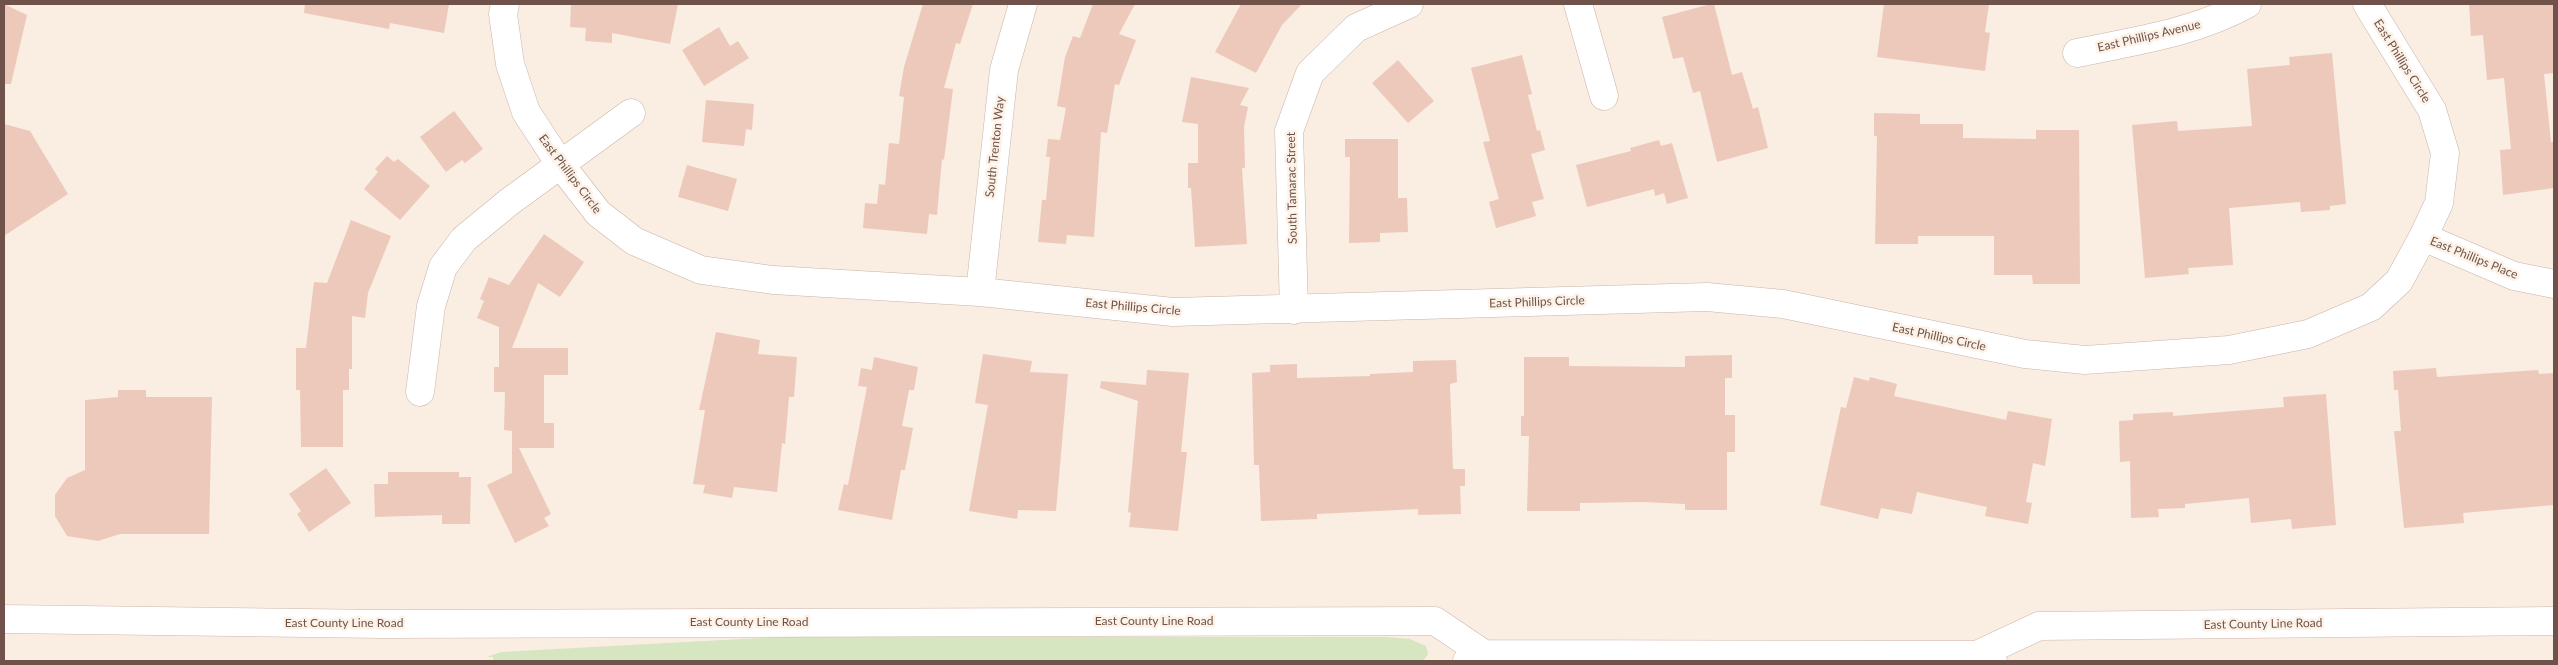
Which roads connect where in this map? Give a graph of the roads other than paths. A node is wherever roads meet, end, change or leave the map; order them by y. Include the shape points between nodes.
1 (505, 4) edge
2 (1023, 4) edge
3 (1409, 4) edge
4 (1578, 4) edge
5 (2248, 4) edge
6 (2367, 4) edge
7 (2077, 53) dead end
8 (1604, 96) dead end
9 (631, 114) dead end
10 (560, 164) junction
11 (2423, 238) junction
12 (2554, 284) edge
13 (980, 292) junction
14 (1294, 310) junction
15 (420, 392) dead end
16 (4, 619) edge
17 (2554, 621) edge
18 (1475, 658) edge
19 (1985, 658) edge

1 - 10 street, East Phillips Circle via 503,14 510,64 526,112
2 - 13 street, South Trenton Way via 1004,70
3 - 14 street, South Tamarac Street via 1356,28 1310,73 1289,131
4 - 8 street
5 - 7 street, East Phillips Avenue via 2192,28
6 - 11 street, East Phillips Circle via 2432,110 2445,153 2439,203
9 - 10 street
10 - 13 street, East Phillips Circle via 598,214 619,230 701,270 773,280
10 - 15 street via 464,239 443,267 431,306
11 - 12 street, East Phillips Place via 2514,276
11 - 14 street, East Phillips Circle via 2399,281 2371,306 2308,334 2229,350 2085,360 2025,354 1783,304 1707,297
13 - 14 street, East Phillips Circle via 1173,312
16 - 18 street, East County Line Road via 382,624 1435,621
17 - 19 street, East County Line Road via 2039,626
18 - 19 street, East County Line Road

